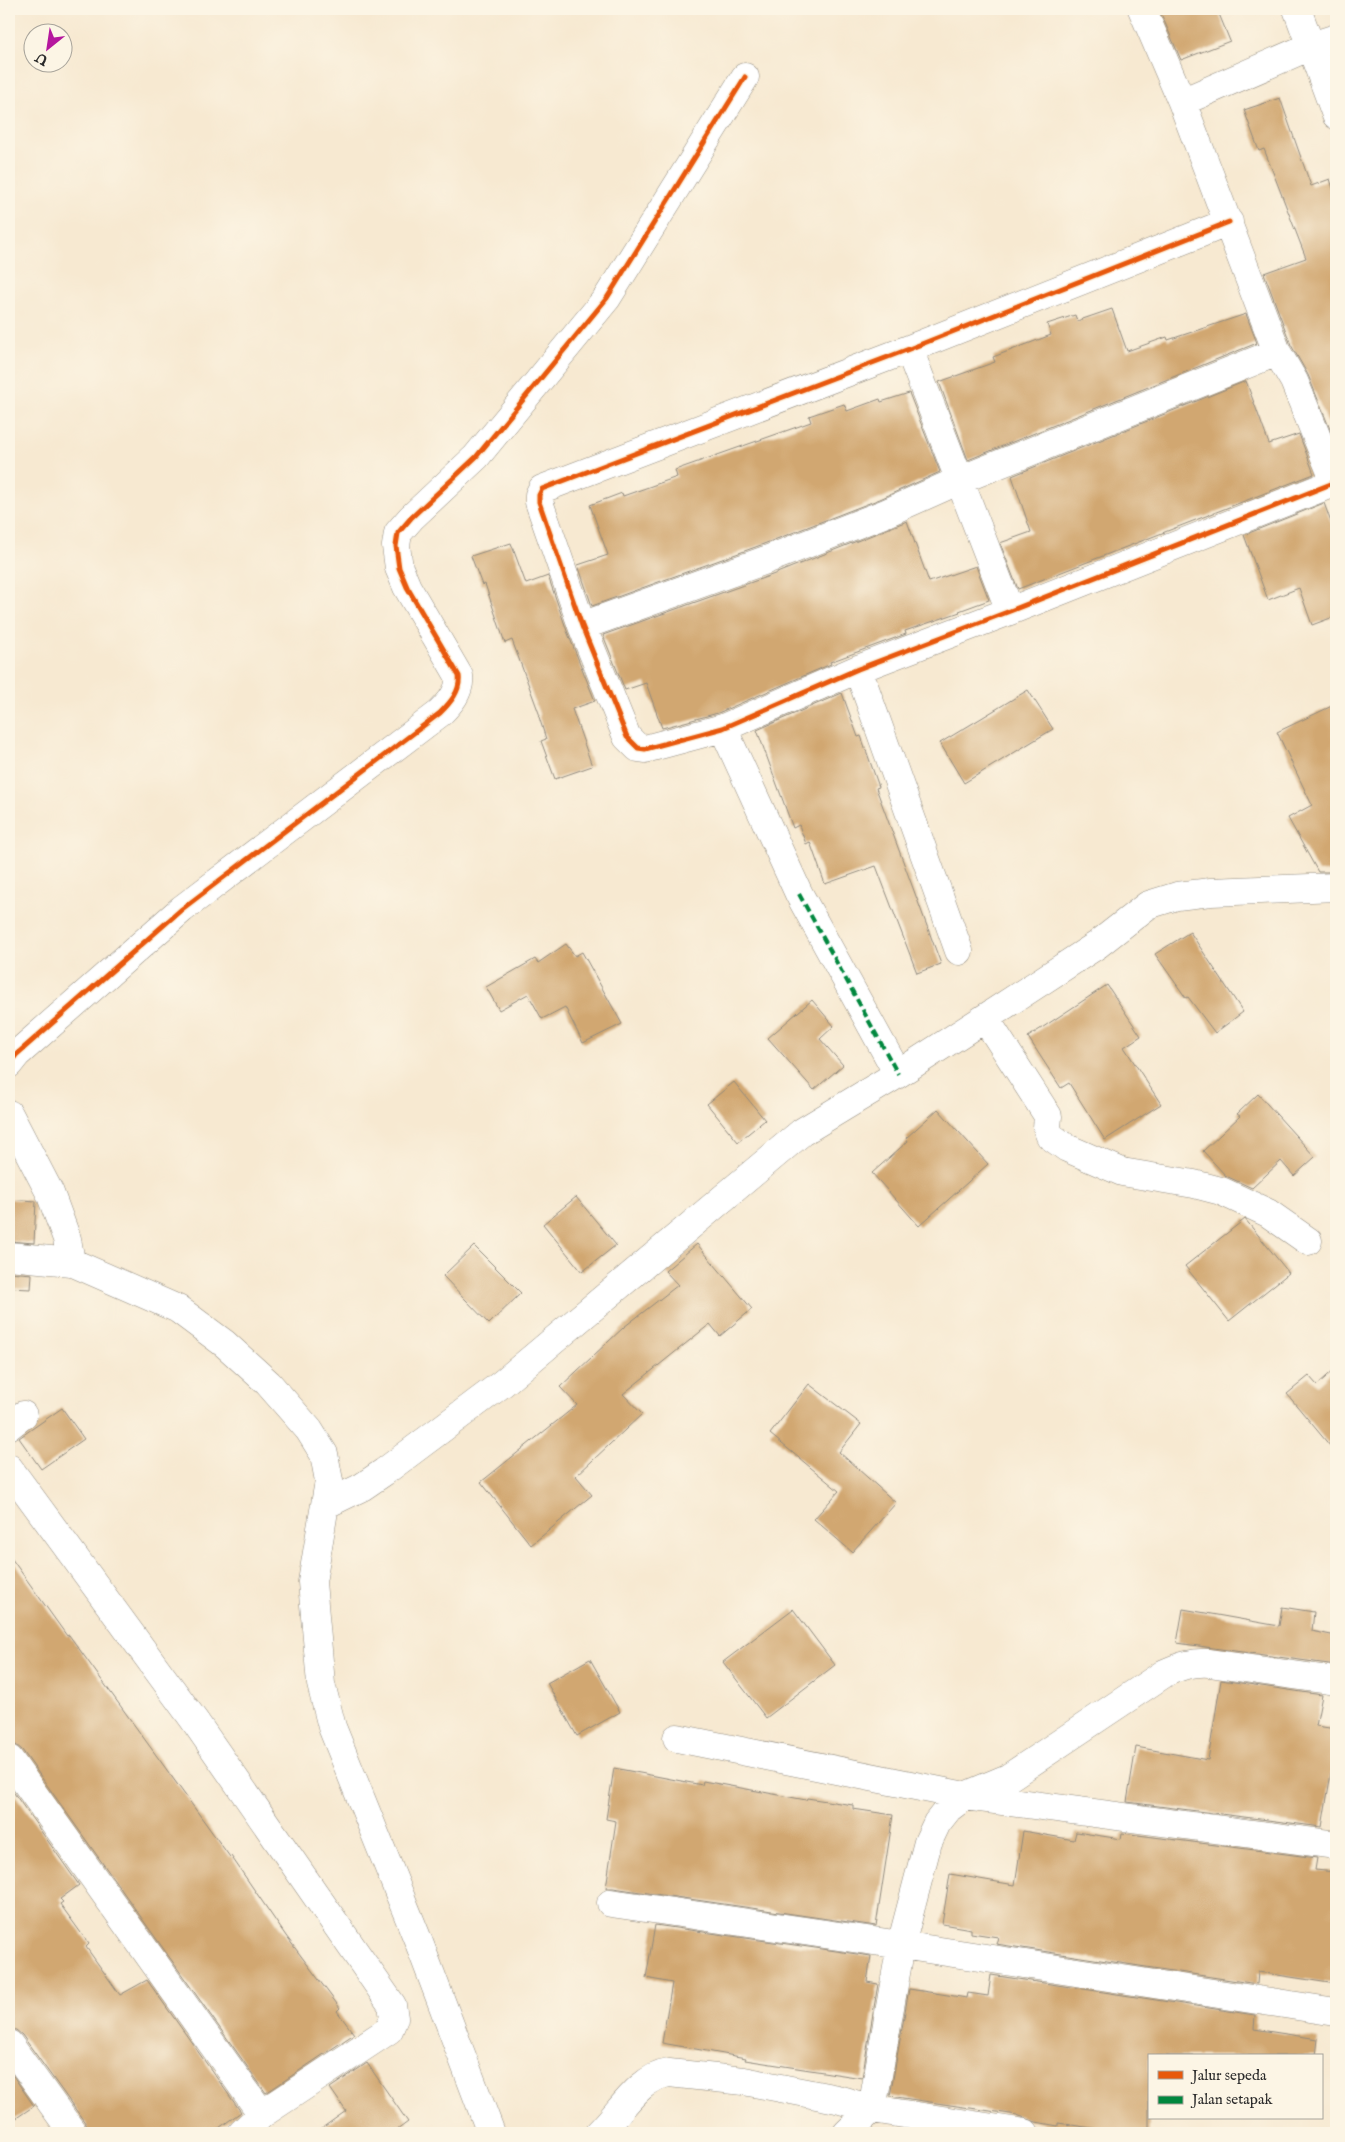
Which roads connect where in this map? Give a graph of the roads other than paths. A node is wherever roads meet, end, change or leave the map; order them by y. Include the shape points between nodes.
1 (1142, 9) edge
2 (1297, 9) edge
3 (1324, 42) edge
4 (745, 76) dead end
5 (1182, 102) junction
6 (1336, 116) edge
7 (1229, 222) junction
8 (909, 349) junction
9 (1277, 352) junction
10 (960, 480) junction
11 (1336, 482) edge
12 (1010, 611) junction
13 (582, 626) junction
14 (858, 669) junction
15 (722, 728) junction
16 (1336, 887) edge
17 (959, 950) dead end
18 (985, 1018) junction
19 (9, 1064) edge
20 (898, 1074) junction
21 (9, 1114) edge
22 (1308, 1241) dead end
23 (9, 1256) edge
24 (71, 1262) junction
25 (9, 1468) edge
26 (325, 1504) junction
27 (1336, 1681) edge
28 (677, 1738) dead end
29 (9, 1759) edge
30 (965, 1796) junction
31 (1336, 1845) edge
32 (611, 1903) dead end
33 (901, 1945) junction
34 (1336, 2012) edge
35 (9, 2044) edge
36 (872, 2109) junction
37 (262, 2114) junction
38 (73, 2133) edge
39 (242, 2133) edge
40 (492, 2133) edge
41 (599, 2133) edge
42 (847, 2133) edge
43 (1025, 2133) edge

1 - 5 street
2 - 3 street
3 - 5 street
3 - 6 street
4 - 19 street via 607,298 476,457 398,532 399,568 407,587 459,676 459,688 452,700 182,909
5 - 7 street
7 - 8 street
7 - 9 street
8 - 10 street
8 - 13 street via 542,489 539,502
9 - 10 street
9 - 11 street via 1294,381
10 - 12 street
10 - 13 street via 766,560
11 - 12 street
12 - 14 street
13 - 15 street via 627,737 638,748 646,749
14 - 15 street
14 - 17 street
15 - 20 street via 799,894
16 - 18 street via 1210,892 1177,896 1148,905 1096,945
18 - 20 street
18 - 22 street via 1048,1116 1047,1128 1056,1141 1122,1172 1194,1184 1237,1198 1268,1212
20 - 26 street via 802,1132 503,1383 377,1477
21 - 24 street via 50,1193 67,1239
23 - 24 street
24 - 26 street via 178,1309 225,1344 268,1383 324,1454 329,1481
25 - 37 street via 194,1720 392,2005 394,2018 389,2030
26 - 40 street via 312,1582 321,1684 332,1728
27 - 30 street via 1193,1662 1165,1674 1008,1778
28 - 30 street
29 - 37 street
30 - 31 street
30 - 33 street via 948,1809 928,1842
32 - 33 street
33 - 34 street
33 - 36 street
35 - 38 street
36 - 41 street via 744,2081 669,2073 645,2085
36 - 42 street
36 - 43 street
37 - 39 street

